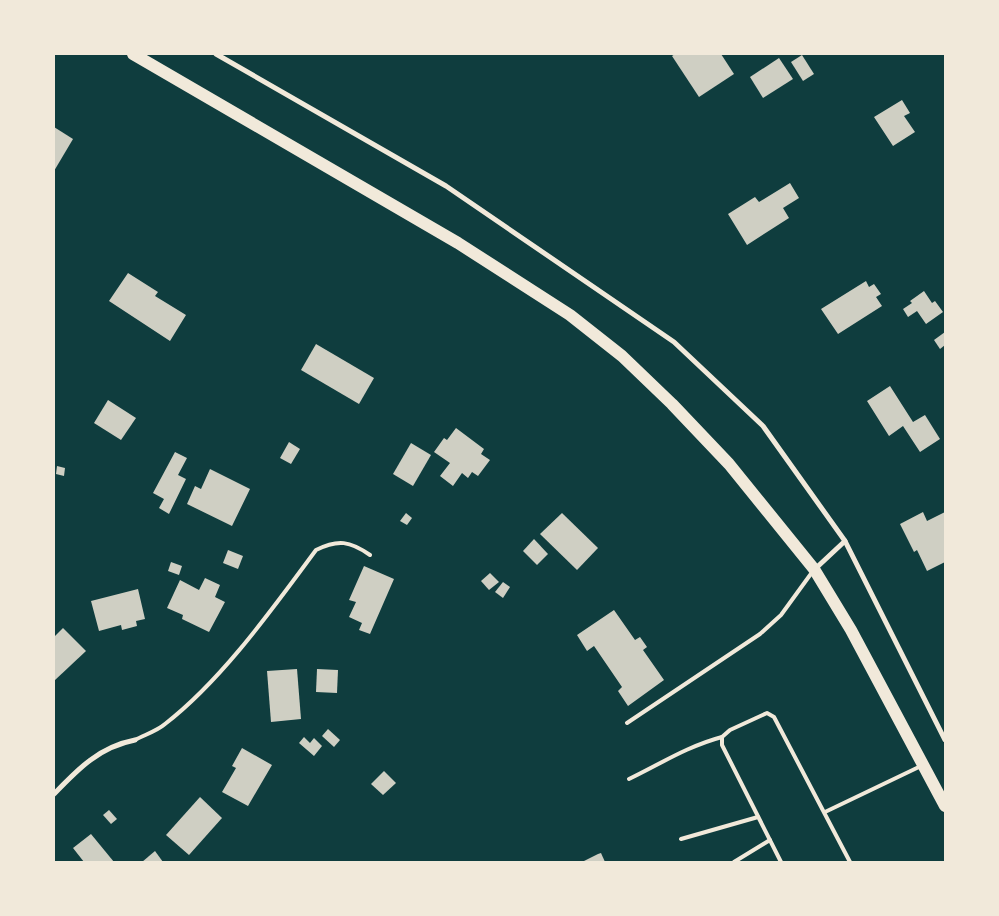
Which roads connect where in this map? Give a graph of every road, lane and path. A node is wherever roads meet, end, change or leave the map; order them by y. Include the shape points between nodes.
1 (133, 54) edge
2 (216, 54) edge
3 (845, 541) junction
4 (370, 556) dead end
5 (814, 569) junction
6 (627, 723) dead end
7 (722, 737) junction
8 (134, 740) joint
9 (945, 740) edge
10 (923, 765) junction
11 (629, 779) dead end
12 (54, 794) edge
13 (945, 806) edge
14 (825, 812) junction
15 (758, 817) junction
16 (681, 839) dead end
17 (770, 840) junction
18 (734, 862) edge
19 (781, 862) edge
20 (850, 862) edge

1 - 5 main road via 458,244 570,316 622,356 672,404 729,464
2 - 3 street via 446,186 674,342 763,426
3 - 5 street
3 - 9 street
4 - 8 lane via 343,542 316,550 254,633 202,690 164,726
5 - 6 lane via 781,615 760,634
5 - 10 main road via 851,630
7 - 11 lane via 681,751
7 - 14 lane via 767,713 774,717
7 - 15 lane via 722,746
8 - 12 street via 104,750 84,762
10 - 13 main road
10 - 14 lane
14 - 20 lane
15 - 16 lane
15 - 17 lane
17 - 18 lane
17 - 19 lane

